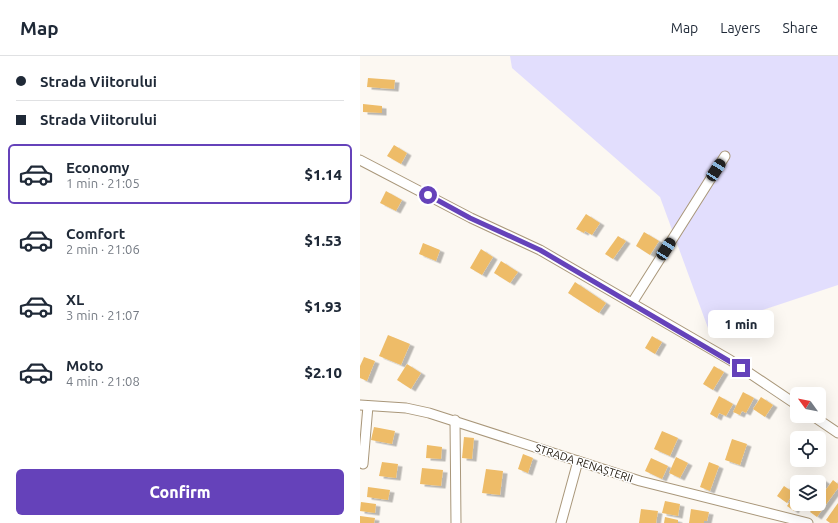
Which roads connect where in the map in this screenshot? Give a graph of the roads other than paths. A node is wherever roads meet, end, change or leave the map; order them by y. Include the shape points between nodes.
1 (725, 156) dead end
2 (360, 160) edge
3 (632, 303) junction
4 (790, 400) edge
5 (364, 406) edge
6 (455, 420) junction
7 (824, 423) edge
8 (838, 432) edge
9 (578, 461) junction
10 (363, 464) dead end
11 (456, 523) edge
12 (562, 523) edge
13 (808, 523) edge

1 - 3 street
2 - 3 street via 470,218 540,250
3 - 4 street via 730,360
5 - 6 street, STRADA RENAȘTERII via 406,408
5 - 10 street
6 - 9 street, STRADA RENAȘTERII
6 - 11 street
7 - 8 street
9 - 12 street
9 - 13 street, STRADA RENAȘTERII via 640,482

